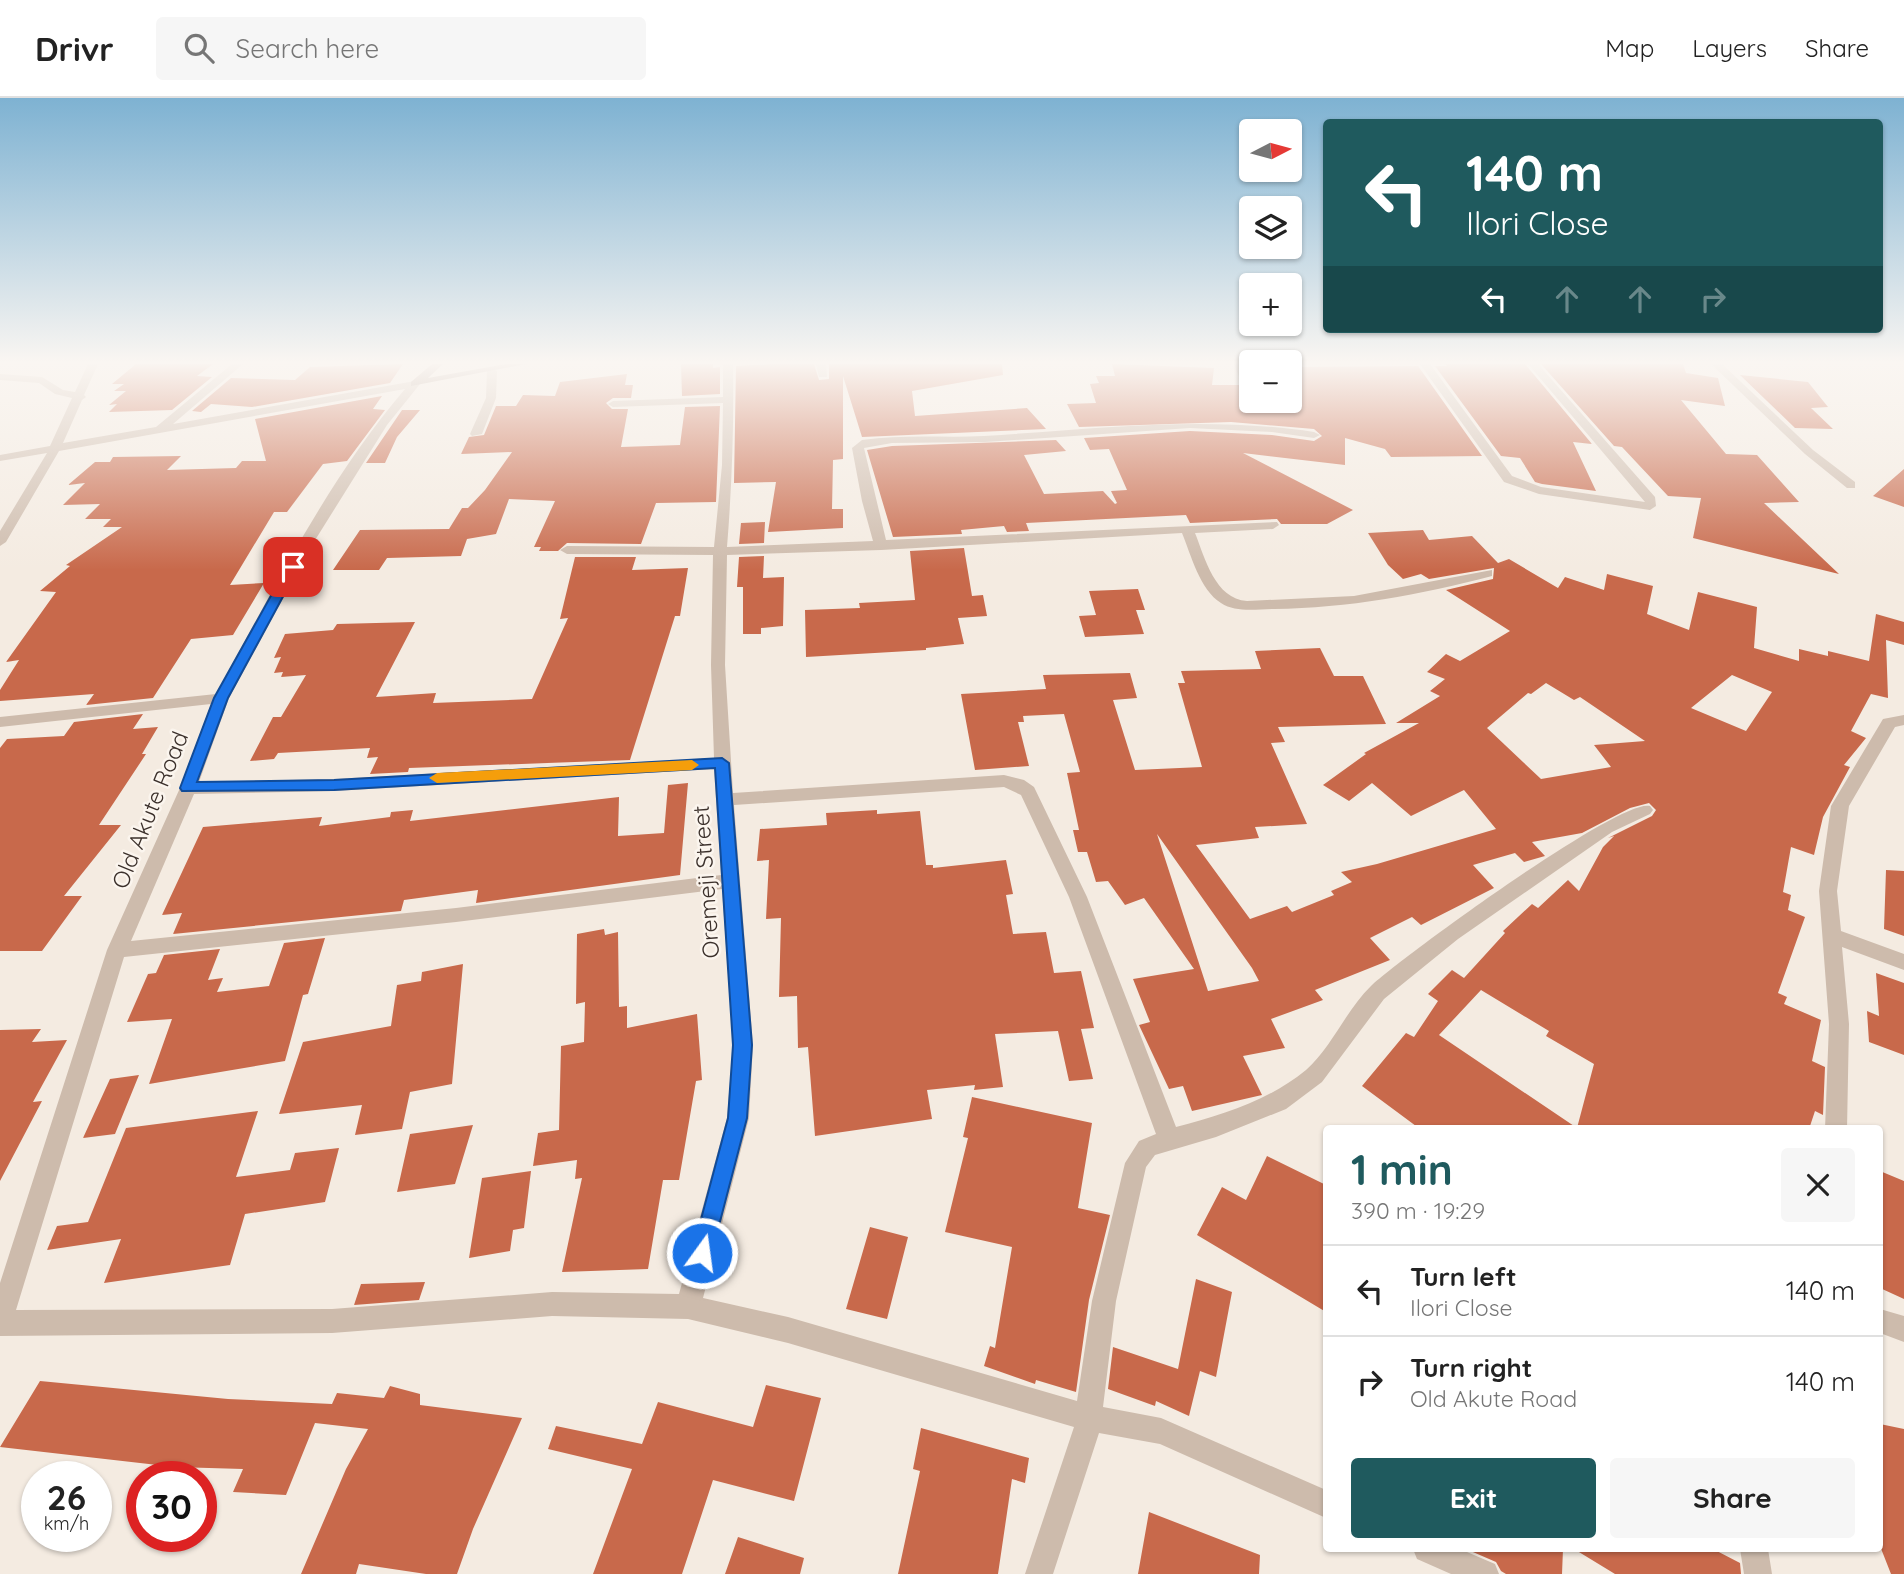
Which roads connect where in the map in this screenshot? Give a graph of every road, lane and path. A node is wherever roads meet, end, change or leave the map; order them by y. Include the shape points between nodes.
1 (63, 433) edge
2 (145, 433) edge
3 (376, 433) edge
4 (728, 433) edge
5 (1037, 433) edge
6 (1301, 433) edge
7 (1474, 433) edge
8 (1595, 433) edge
9 (1789, 433) edge
10 (1314, 435) dead end
11 (56, 447) junction
12 (0, 458) edge
13 (1851, 485) dead end
14 (1273, 525) dead end
15 (1187, 530) junction
16 (0, 542) edge
17 (881, 546) junction
18 (567, 550) dead end
19 (720, 551) junction
20 (1487, 573) dead end
21 (221, 698) junction
22 (1904, 720) edge
23 (0, 722) edge
24 (722, 763) junction
25 (188, 788) junction
26 (724, 800) junction
27 (1644, 810) dead end
28 (730, 881) junction
29 (1829, 935) junction
30 (117, 950) junction
31 (1904, 962) edge
32 (1836, 1125) edge
33 (1169, 1139) junction
34 (688, 1307) junction
35 (0, 1322) edge
36 (1883, 1322) edge
37 (1904, 1329) edge
38 (1090, 1418) junction
39 (1323, 1503) edge
40 (1434, 1552) edge
41 (1754, 1552) edge
42 (1039, 1574) edge
43 (1485, 1574) edge
44 (1758, 1574) edge

1 - 11 street
2 - 11 street
3 - 21 street, Old Akute Road via 332,500
4 - 19 street, Oremeji Street
5 - 17 street via 862,443 860,467
6 - 10 street
7 - 8 street via 1508,479 1539,490 1650,506 1651,500 1631,473
9 - 13 street
11 - 12 street
11 - 16 street
14 - 15 street
15 - 17 street
15 - 20 street via 1218,594 1227,602 1243,605 1321,605 1417,592
17 - 19 street
18 - 19 street
19 - 24 street, Oremeji Street
21 - 23 street
21 - 25 street, Old Akute Road
22 - 29 street via 1889,723 1840,806 1828,891
24 - 25 street via 334,785
24 - 26 street, Oremeji Street
25 - 30 street, Old Akute Road
26 - 28 street, Oremeji Street
26 - 33 street via 1004,781 1028,791 1078,897
27 - 33 street via 1606,828 1451,934 1388,984 1315,1075 1278,1102 1216,1127
28 - 30 street
28 - 34 street, Oremeji Street via 743,1045 737,1118
29 - 31 street
29 - 32 street via 1839,1024
30 - 35 street, Old Akute Road
33 - 38 street via 1147,1148 1133,1172 1104,1301
34 - 35 street via 552,1304 332,1321
34 - 38 street via 788,1330
36 - 37 street
38 - 39 street via 1161,1431
38 - 42 street
40 - 43 street
41 - 44 street

